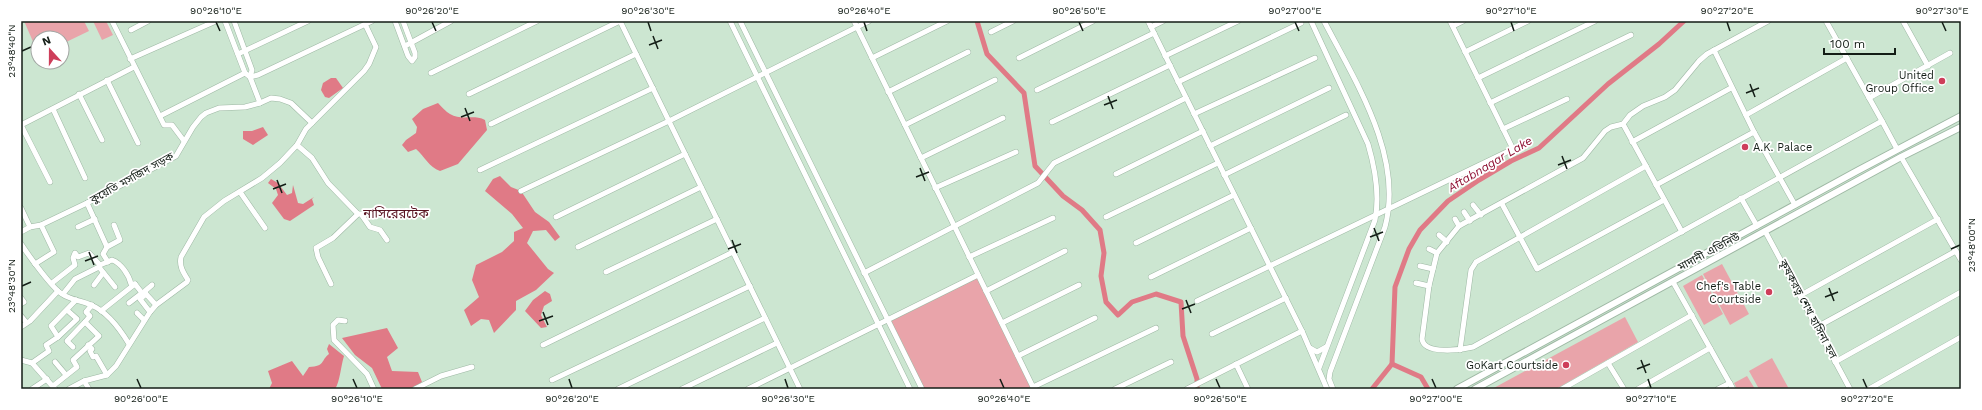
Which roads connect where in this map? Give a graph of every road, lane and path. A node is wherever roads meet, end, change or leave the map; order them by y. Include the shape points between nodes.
1 (112, 21) edge
2 (148, 21) edge
3 (216, 21) edge
4 (225, 21) edge
5 (234, 21) edge
6 (308, 21) edge
7 (372, 21) edge
8 (395, 21) edge
9 (403, 21) edge
10 (451, 21) edge
11 (537, 21) edge
12 (620, 21) edge
13 (730, 21) edge
14 (740, 21) edge
15 (854, 21) edge
16 (868, 21) edge
17 (947, 21) edge
18 (1013, 21) edge
19 (1093, 21) edge
20 (1148, 21) edge
21 (1163, 21) edge
22 (1238, 21) edge
23 (1310, 21) edge
24 (1324, 21) edge
25 (1463, 21) edge
26 (1528, 21) edge
27 (1595, 21) edge
28 (1768, 21) edge
29 (1826, 21) edge
30 (1903, 21) edge
31 (1301, 23) dead end
32 (365, 24) junction
33 (1452, 24) edge
34 (856, 27) junction
35 (1151, 27) junction
36 (131, 30) dead end
37 (991, 32) dead end
38 (1154, 33) junction
39 (1631, 35) dead end
40 (412, 42) junction
41 (405, 46) junction
42 (246, 50) junction
43 (1714, 50) junction
44 (968, 52) dead end
45 (1465, 52) junction
46 (1950, 53) dead end
47 (238, 54) junction
48 (636, 54) junction
49 (1165, 56) junction
50 (872, 58) junction
51 (1019, 58) dead end
52 (1315, 58) dead end
53 (1847, 58) junction
54 (130, 59) junction
55 (1170, 65) junction
56 (1928, 66) junction
57 (134, 67) junction
58 (245, 73) junction
59 (431, 73) dead end
60 (766, 73) junction
61 (250, 77) junction
62 (758, 77) junction
63 (1478, 78) junction
64 (107, 80) junction
65 (995, 80) dead end
66 (1178, 82) junction
67 (653, 88) junction
68 (1329, 88) dead end
69 (1731, 88) junction
70 (1037, 90) dead end
71 (888, 92) junction
72 (79, 94) junction
73 (469, 94) dead end
74 (1186, 98) junction
75 (1869, 98) junction
76 (1568, 99) dead end
77 (260, 103) junction
78 (1490, 103) junction
79 (53, 109) junction
80 (1194, 114) junction
81 (1346, 115) dead end
82 (1746, 115) junction
83 (160, 116) junction
84 (1961, 116) edge
85 (1003, 118) dead end
86 (669, 121) junction
87 (1882, 121) junction
88 (1052, 122) dead end
89 (312, 123) junction
90 (490, 124) dead end
91 (1623, 124) junction
92 (21, 125) edge
93 (904, 125) junction
94 (1961, 127) edge
95 (1503, 129) junction
96 (1203, 131) junction
97 (1754, 132) junction
98 (102, 140) dead end
99 (184, 141) junction
100 (1632, 142) junction
101 (138, 143) dead end
102 (297, 145) junction
103 (1210, 146) junction
104 (1897, 149) junction
105 (1016, 152) dead end
106 (685, 154) junction
107 (1901, 157) junction
108 (921, 158) junction
109 (1218, 163) junction
110 (1646, 166) junction
111 (480, 170) dead end
112 (1116, 174) dead end
113 (1224, 175) junction
114 (85, 178) dead end
115 (1779, 178) junction
116 (50, 182) dead end
117 (1656, 185) junction
118 (701, 187) junction
119 (935, 188) junction
120 (521, 191) dead end
121 (240, 192) junction
122 (1234, 195) junction
123 (1741, 198) junction
124 (1664, 200) junction
125 (87, 203) junction
126 (1502, 204) junction
127 (1474, 205) dead end
128 (1795, 205) junction
129 (21, 208) edge
130 (1389, 209) junction
131 (1464, 212) dead end
132 (358, 214) junction
133 (1376, 214) junction
134 (1481, 215) junction
135 (556, 217) dead end
136 (1106, 217) dead end
137 (1053, 218) dead end
138 (1938, 218) junction
139 (95, 219) junction
140 (717, 219) junction
141 (1455, 219) dead end
142 (1470, 221) junction
143 (41, 225) junction
144 (114, 225) dead end
145 (1460, 226) junction
146 (1757, 226) junction
147 (30, 227) junction
148 (78, 227) dead end
149 (955, 227) junction
150 (265, 228) dead end
151 (1251, 228) junction
152 (1765, 230) junction
153 (21, 232) edge
154 (1682, 232) junction
155 (1440, 235) dead end
156 (1520, 236) junction
157 (387, 240) dead end
158 (1447, 242) junction
159 (1136, 243) dead end
160 (21, 244) edge
161 (107, 247) junction
162 (578, 247) dead end
163 (1430, 248) dead end
164 (1717, 248) junction
165 (1065, 251) dead end
166 (1956, 251) junction
167 (733, 252) junction
168 (1437, 253) junction
169 (1721, 255) junction
170 (970, 257) junction
171 (1961, 260) edge
172 (108, 262) junction
173 (35, 264) junction
174 (1269, 265) junction
175 (99, 266) junction
176 (1420, 266) dead end
177 (1433, 269) junction
178 (606, 272) dead end
179 (103, 273) junction
180 (864, 273) junction
181 (978, 275) junction
182 (1667, 275) junction
183 (1151, 277) dead end
184 (1673, 282) junction
185 (52, 283) junction
186 (1416, 283) dead end
187 (135, 284) junction
188 (152, 284) dead end
189 (331, 284) dead end
190 (1079, 284) dead end
191 (94, 285) dead end
192 (115, 286) dead end
193 (750, 286) junction
194 (1429, 286) junction
195 (986, 291) junction
196 (1961, 292) edge
197 (60, 293) junction
198 (144, 293) junction
199 (1801, 295) junction
200 (21, 298) edge
201 (1286, 298) junction
202 (76, 300) junction
203 (1197, 301) dead end
204 (129, 303) dead end
205 (21, 304) edge
206 (92, 305) junction
207 (156, 305) junction
208 (67, 310) junction
209 (101, 311) junction
210 (150, 312) junction
211 (137, 313) dead end
212 (1692, 315) junction
213 (21, 316) edge
214 (765, 318) junction
215 (1095, 318) dead end
216 (144, 320) junction
217 (887, 320) junction
218 (345, 321) dead end
219 (26, 322) junction
220 (85, 322) junction
221 (1002, 323) junction
222 (878, 324) junction
223 (21, 327) edge
224 (1817, 327) junction
225 (1156, 328) dead end
226 (1302, 331) junction
227 (1212, 334) dead end
228 (58, 337) junction
229 (1961, 337) edge
230 (777, 343) junction
231 (129, 344) junction
232 (88, 345) junction
233 (543, 345) dead end
234 (1328, 345) junction
235 (1308, 346) junction
236 (73, 347) dead end
237 (1710, 348) junction
238 (1460, 350) junction
239 (1018, 356) junction
240 (21, 360) edge
241 (55, 362) dead end
242 (1171, 362) dead end
243 (1835, 362) junction
244 (32, 363) junction
245 (1608, 363) junction
246 (1236, 364) junction
247 (472, 367) dead end
248 (790, 368) junction
249 (1319, 368) junction
250 (66, 375) junction
251 (107, 375) junction
252 (47, 379) junction
253 (552, 380) dead end
254 (84, 381) junction
255 (1730, 383) junction
256 (54, 387) edge
257 (77, 387) edge
258 (1034, 388) edge
259 (32, 389) edge
260 (69, 389) edge
261 (89, 389) edge
262 (374, 389) edge
263 (415, 389) edge
264 (618, 389) edge
265 (682, 389) edge
266 (748, 389) edge
267 (800, 389) edge
268 (910, 389) edge
269 (922, 389) edge
270 (1116, 389) edge
271 (1187, 389) edge
272 (1248, 389) edge
273 (1331, 389) edge
274 (1457, 389) edge
275 (1475, 389) edge
276 (1562, 389) edge
277 (1624, 389) edge
278 (1638, 389) edge
279 (1718, 389) edge
280 (1733, 389) edge
281 (1850, 389) edge
282 (1869, 389) edge

1 - 54 street
2 - 36 street
3 - 54 street
4 - 47 street
5 - 42 street
6 - 42 street
7 - 32 street
8 - 41 street
9 - 40 street
10 - 40 street
11 - 59 street
12 - 48 street
12 - 73 street
13 - 62 street
14 - 60 street
15 - 34 street
16 - 34 street
17 - 50 street
18 - 37 street
19 - 51 street
20 - 35 street
21 - 35 street
22 - 49 street
23 - 133 street via 1368,144 1375,175
24 - 130 street via 1379,136 1386,164
25 - 33 street
26 - 45 street
27 - 63 street
28 - 43 street
29 - 53 street
30 - 56 street
31 - 66 street
32 - 61 street
32 - 89 street via 376,47 369,64
33 - 45 street
34 - 50 street
34 - 60 street
35 - 38 street
38 - 49 street
38 - 70 street
39 - 78 street
40 - 41 street
40 - 41 street via 414,60 410,60
42 - 47 street
42 - 61 street via 252,70
43 - 69 street
43 - 91 street via 1699,61 1675,90 1636,111
44 - 71 street
45 - 63 street
46 - 56 street
47 - 58 street
48 - 67 street
48 - 90 street
49 - 55 street
50 - 71 street
52 - 80 street
53 - 75 street
53 - 82 street
54 - 57 street
55 - 66 street
55 - 88 street
56 - 75 street
57 - 64 street
57 - 83 street
58 - 61 street
58 - 83 street
60 - 62 street
60 - 180 street
61 - 77 street
62 - 86 street
62 - 222 street
63 - 78 street
64 - 72 street
64 - 101 street
65 - 93 street
66 - 74 street
67 - 86 street
67 - 111 street
68 - 103 street
69 - 82 street
69 - 100 street
71 - 93 street
72 - 79 street
72 - 98 street
74 - 80 street
74 - 149 street via 1054,163 1038,183
75 - 87 street
76 - 95 street
77 - 89 street, কুয়েতি মসজিদ সড়ক via 271,98 291,103
77 - 99 street, কুয়েতি মসজিদ সড়ক via 245,107 219,108 206,113 200,117
78 - 95 street
79 - 92 street
79 - 114 street
80 - 96 street
81 - 113 street
82 - 97 street
83 - 99 street via 164,125 172,125
84 - 104 main road, মাদানী এভিনিউ
85 - 108 street
86 - 106 street
86 - 120 street
87 - 104 street
87 - 115 street
89 - 102 street
91 - 100 street
91 - 126 street via 1605,131 1583,158
92 - 116 street
93 - 108 street
94 - 107 main road, মাদানী এভিনিউ
95 - 130 street via 1513,149
96 - 103 street
96 - 112 street
97 - 115 street
97 - 117 street
99 - 125 street, কুয়েতি মসজিদ সড়ক via 176,156
100 - 110 street
102 - 121 street via 268,174
102 - 132 street via 312,158 328,183
103 - 109 street
104 - 128 main road, মাদানী এভিনিউ
105 - 119 street
106 - 118 street
106 - 135 street
107 - 138 street
107 - 152 main road, মাদানী এভিনিউ
108 - 119 street
109 - 113 street
109 - 136 street
110 - 117 street
110 - 156 street
113 - 122 street
115 - 123 street
115 - 128 street
117 - 124 street
118 - 140 street
118 - 162 street
119 - 149 street
121 - 150 street
121 - 207 street via 204,217 180,257 187,282
122 - 151 street
122 - 159 street
123 - 146 street
123 - 154 street
124 - 154 street
124 - 156 street via 1537,269
125 - 139 street
125 - 143 street, কুয়েতি মসজিদ সড়ক
126 - 134 street
126 - 156 street
127 - 134 street
128 - 146 main road, মাদানী এভিনিউ
129 - 147 street
130 - 133 street
130 - 273 street via 1373,263 1330,372
131 - 142 street
132 - 157 street via 361,214 370,227 380,230
132 - 189 street via 333,238 316,248
133 - 174 street
133 - 234 street
134 - 142 street
137 - 170 street
138 - 166 street
138 - 199 street
139 - 148 street
139 - 161 street
140 - 167 street
140 - 178 street
141 - 145 street
142 - 145 street
143 - 147 street, কুয়েতি মসজিদ সড়ক
143 - 173 street via 54,252
144 - 161 street via 120,240
145 - 158 street
146 - 164 main road, মাদানী এভিনিউ
147 - 153 street, কুয়েতি মসজিদ সড়ক
149 - 170 street
149 - 180 street
151 - 174 street
151 - 183 street
152 - 169 main road, মাদানী এভিনিউ
152 - 199 street, কৃষকরত্ন শেখ হাসিনা হল
154 - 238 street via 1473,347
155 - 158 street
156 - 238 street via 1472,266
158 - 168 street
160 - 173 street
161 - 172 street via 103,254
163 - 168 street
164 - 169 main road
164 - 182 main road, মাদানী এভিনিউ
165 - 195 street
166 - 171 street
166 - 224 street
167 - 193 street
167 - 233 street
168 - 177 street
169 - 184 main road, মাদানী এভিনিউ
170 - 181 street
172 - 175 street
172 - 187 street via 112,260 118,263 131,284
173 - 185 street
174 - 201 street
174 - 203 street
175 - 179 street
175 - 185 street via 89,253 78,257 75,253 75,265
175 - 197 street via 75,279
176 - 177 street
177 - 194 street
179 - 191 street
179 - 192 street
180 - 217 street
181 - 195 street
181 - 217 street
182 - 184 main road
182 - 274 main road, মাদানী এভিনিউ
184 - 212 street
184 - 275 main road, মাদানী এভিনিউ
185 - 197 street
186 - 194 street
187 - 198 street
187 - 209 street
188 - 198 street
190 - 221 street
193 - 214 street
193 - 253 street
194 - 238 street via 1422,343 1428,348
195 - 221 street
196 - 243 street
197 - 202 street
197 - 219 street
198 - 204 street
198 - 207 street
198 - 210 street via 140,299
199 - 224 street, কৃষকরত্ন শেখ হাসিনা হল
200 - 205 street via 24,302
201 - 226 street
201 - 227 street
202 - 206 street
202 - 208 street
206 - 209 street
206 - 220 street via 86,312 90,316
207 - 210 street
208 - 228 street via 51,326
208 - 228 street via 76,320
209 - 231 street via 119,327
210 - 216 street
211 - 216 street
212 - 237 street
212 - 245 street
213 - 219 street
214 - 230 street
214 - 264 street
215 - 239 street
216 - 231 street
217 - 222 street
217 - 269 street
218 - 262 street via 338,320 333,325 334,340 367,374
219 - 223 street
220 - 232 street via 100,335
220 - 236 street via 67,340
221 - 239 street
222 - 248 street
222 - 268 street
224 - 243 street, কৃষকরত্ন শেখ হাসিনা হল
225 - 258 street
226 - 235 street
226 - 246 street
228 - 244 street via 46,345 49,350
229 - 282 street
230 - 248 street
230 - 265 street
231 - 251 street via 116,366
232 - 250 street via 73,360 77,367
232 - 251 street via 92,349 90,351 93,357 96,356
234 - 235 street via 1317,352
234 - 249 street
235 - 249 street
237 - 255 street
237 - 278 street
239 - 258 street
240 - 244 street
241 - 250 street
242 - 270 street
243 - 281 street, কৃষকরত্ন শেখ হাসিনা হল
244 - 252 street
245 - 276 street
245 - 277 street
246 - 271 street
246 - 272 street
247 - 263 street via 441,376
248 - 266 street
248 - 267 street
249 - 273 street
250 - 256 street
251 - 254 street
252 - 256 street
252 - 259 street
254 - 257 street
254 - 261 street
255 - 279 street
255 - 280 street
257 - 260 street

